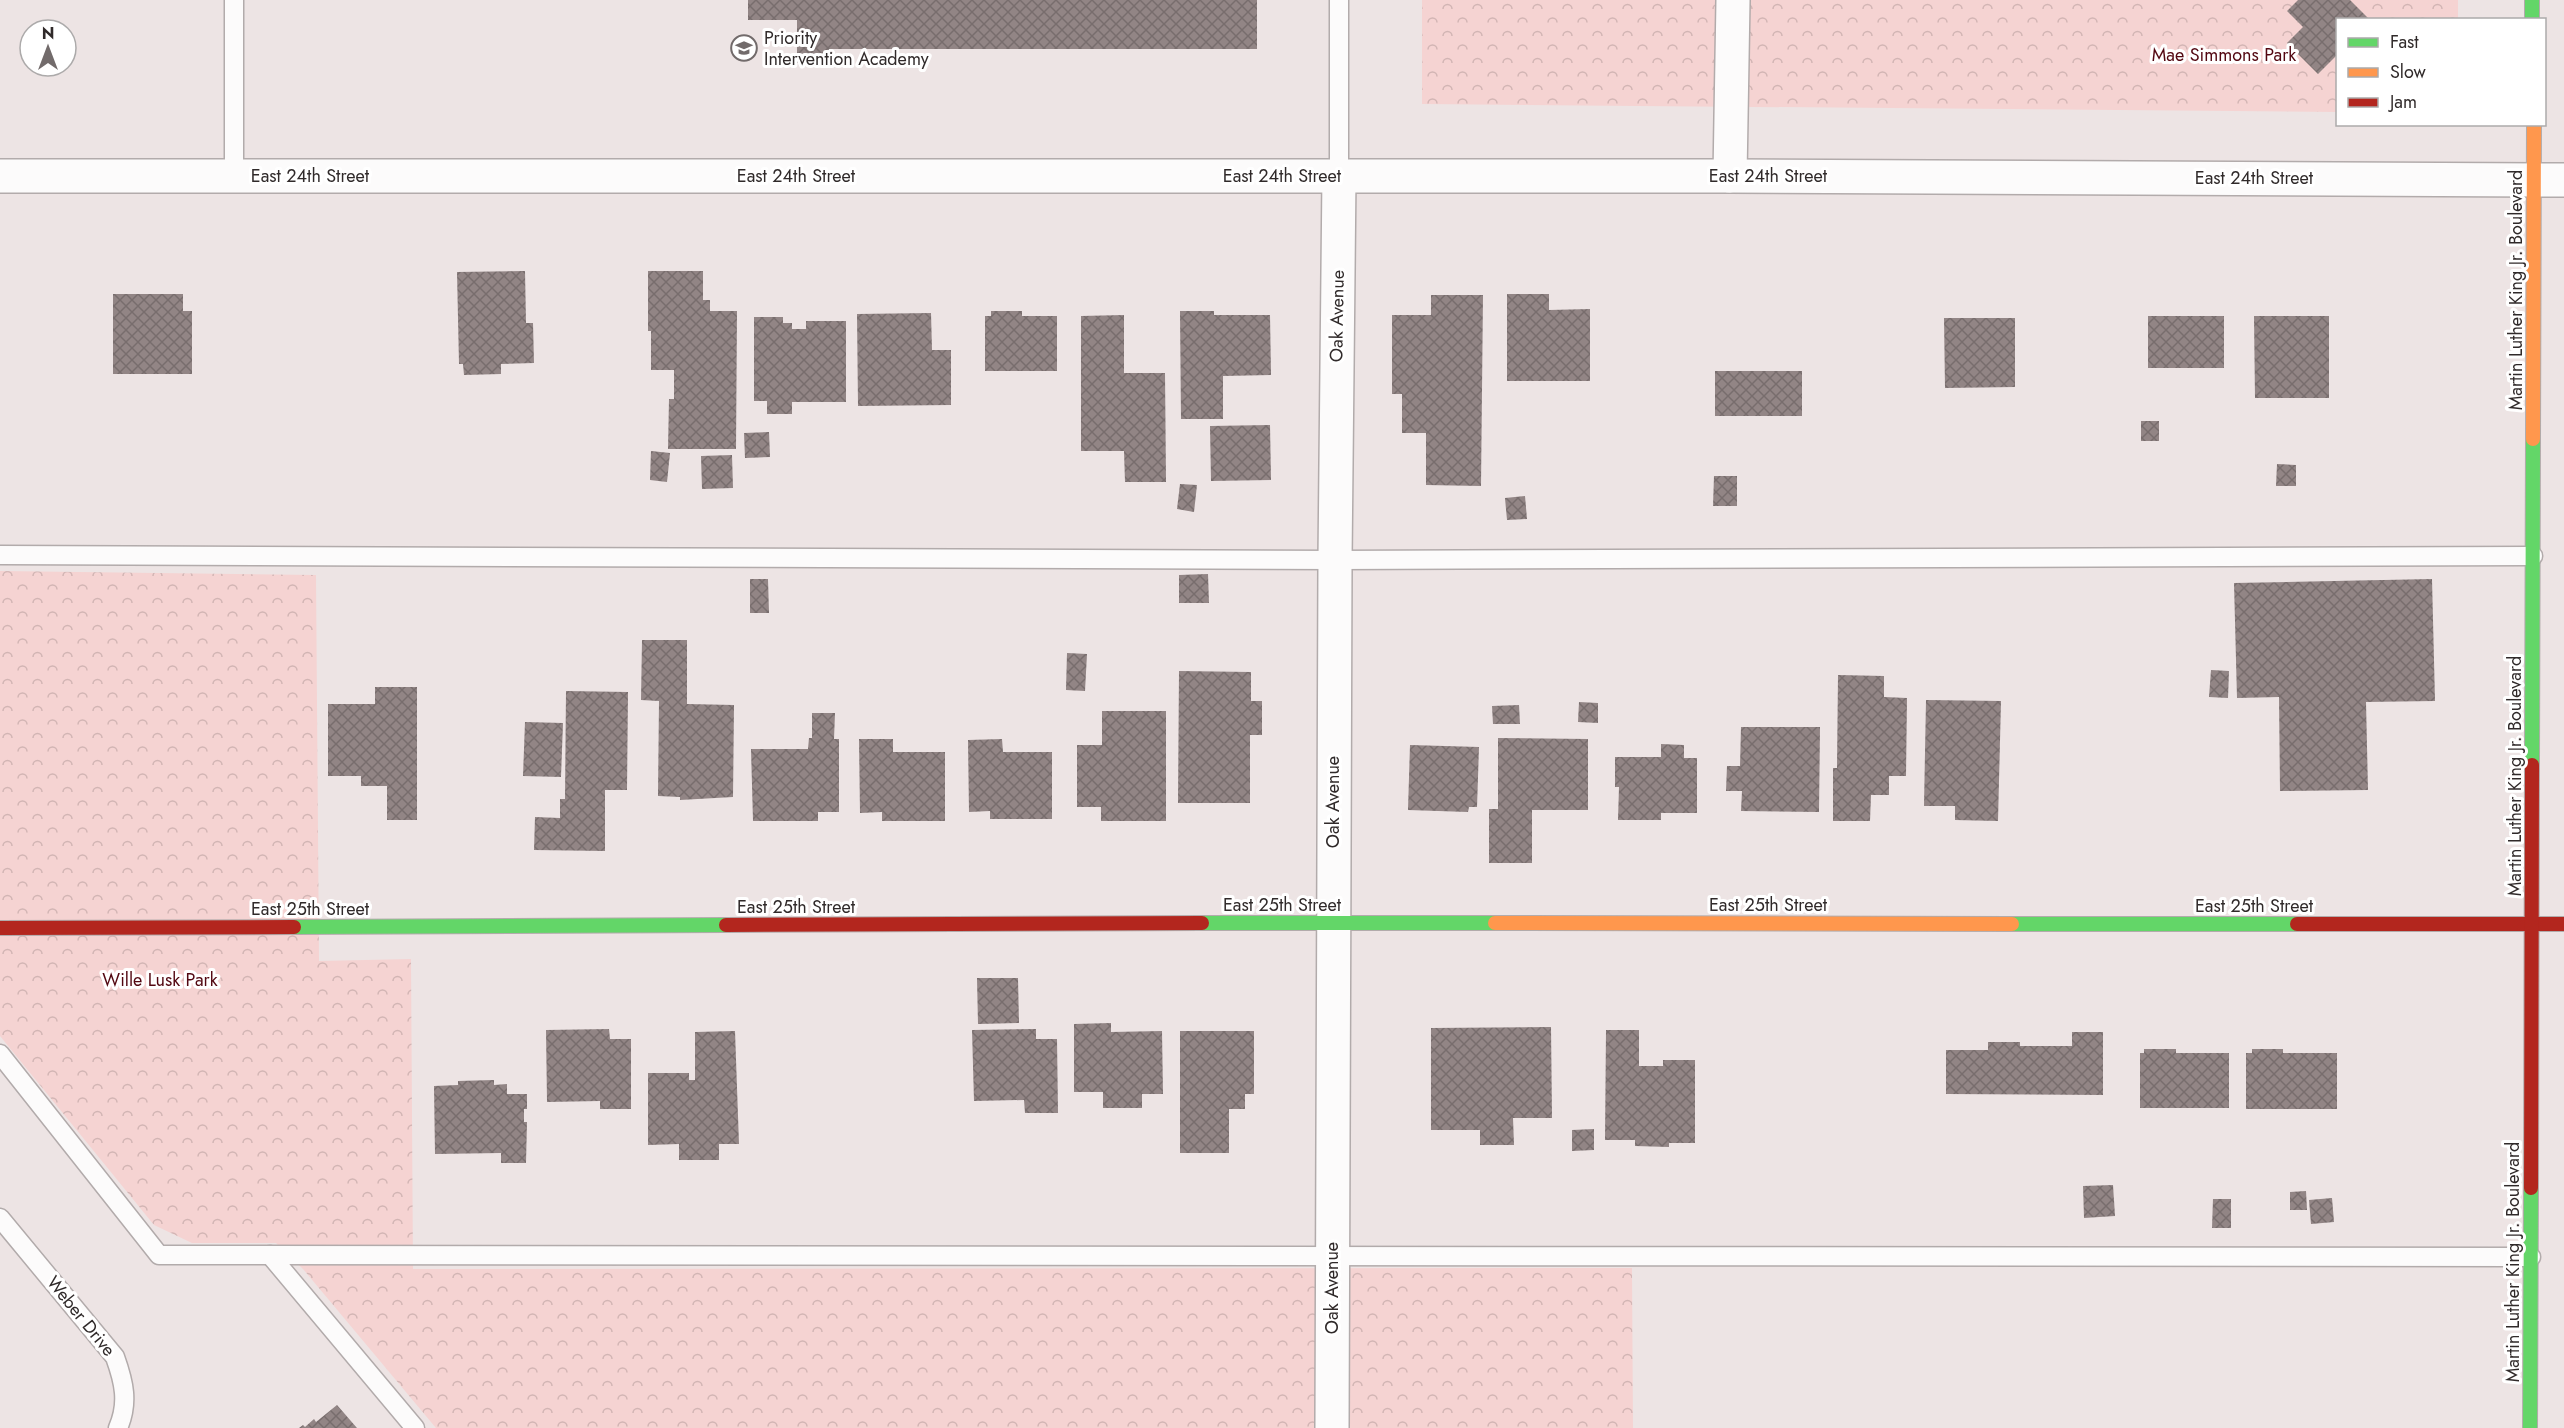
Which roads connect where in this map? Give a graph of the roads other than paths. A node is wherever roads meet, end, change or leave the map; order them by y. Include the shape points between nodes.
1 (234, 0) edge
2 (1339, 0) edge
3 (1733, 0) edge
4 (2532, 0) edge
5 (2532, 18) edge
6 (2535, 126) edge
7 (0, 176) edge
8 (234, 176) junction
9 (1339, 176) junction
10 (1730, 176) junction
11 (2549, 180) edge
12 (0, 555) edge
13 (2533, 556) junction
14 (1335, 560) junction
15 (1333, 923) junction
16 (2533, 924) junction
17 (2564, 924) edge
18 (0, 928) edge
19 (0, 1054) edge
20 (0, 1218) edge
21 (270, 1255) junction
22 (1331, 1256) junction
23 (2531, 1257) junction
24 (118, 1428) edge
25 (416, 1428) edge
26 (1332, 1428) edge
27 (2530, 1428) edge

1 - 8 lane
2 - 9 lane
3 - 10 street
4 - 5 street
6 - 11 street, Martin Luther King Jr. Boulevard
7 - 8 street, East 24th Street
8 - 9 street, East 24th Street
9 - 10 street, East 24th Street
9 - 14 street, Oak Avenue
10 - 11 street, East 24th Street
11 - 13 street, Martin Luther King Jr. Boulevard
12 - 14 lane
13 - 14 lane
13 - 16 street, Martin Luther King Jr. Boulevard
14 - 15 street, Oak Avenue
15 - 16 street, East 25th Street
15 - 18 street, East 25th Street
15 - 22 street, Oak Avenue
16 - 17 street, East 25th Street
16 - 23 street, Martin Luther King Jr. Boulevard
19 - 21 lane via 159,1255
20 - 24 lane, Weber Drive via 115,1357 125,1383 125,1413
21 - 22 lane
21 - 25 lane
22 - 23 lane
22 - 26 street, Oak Avenue
23 - 27 street, Martin Luther King Jr. Boulevard

